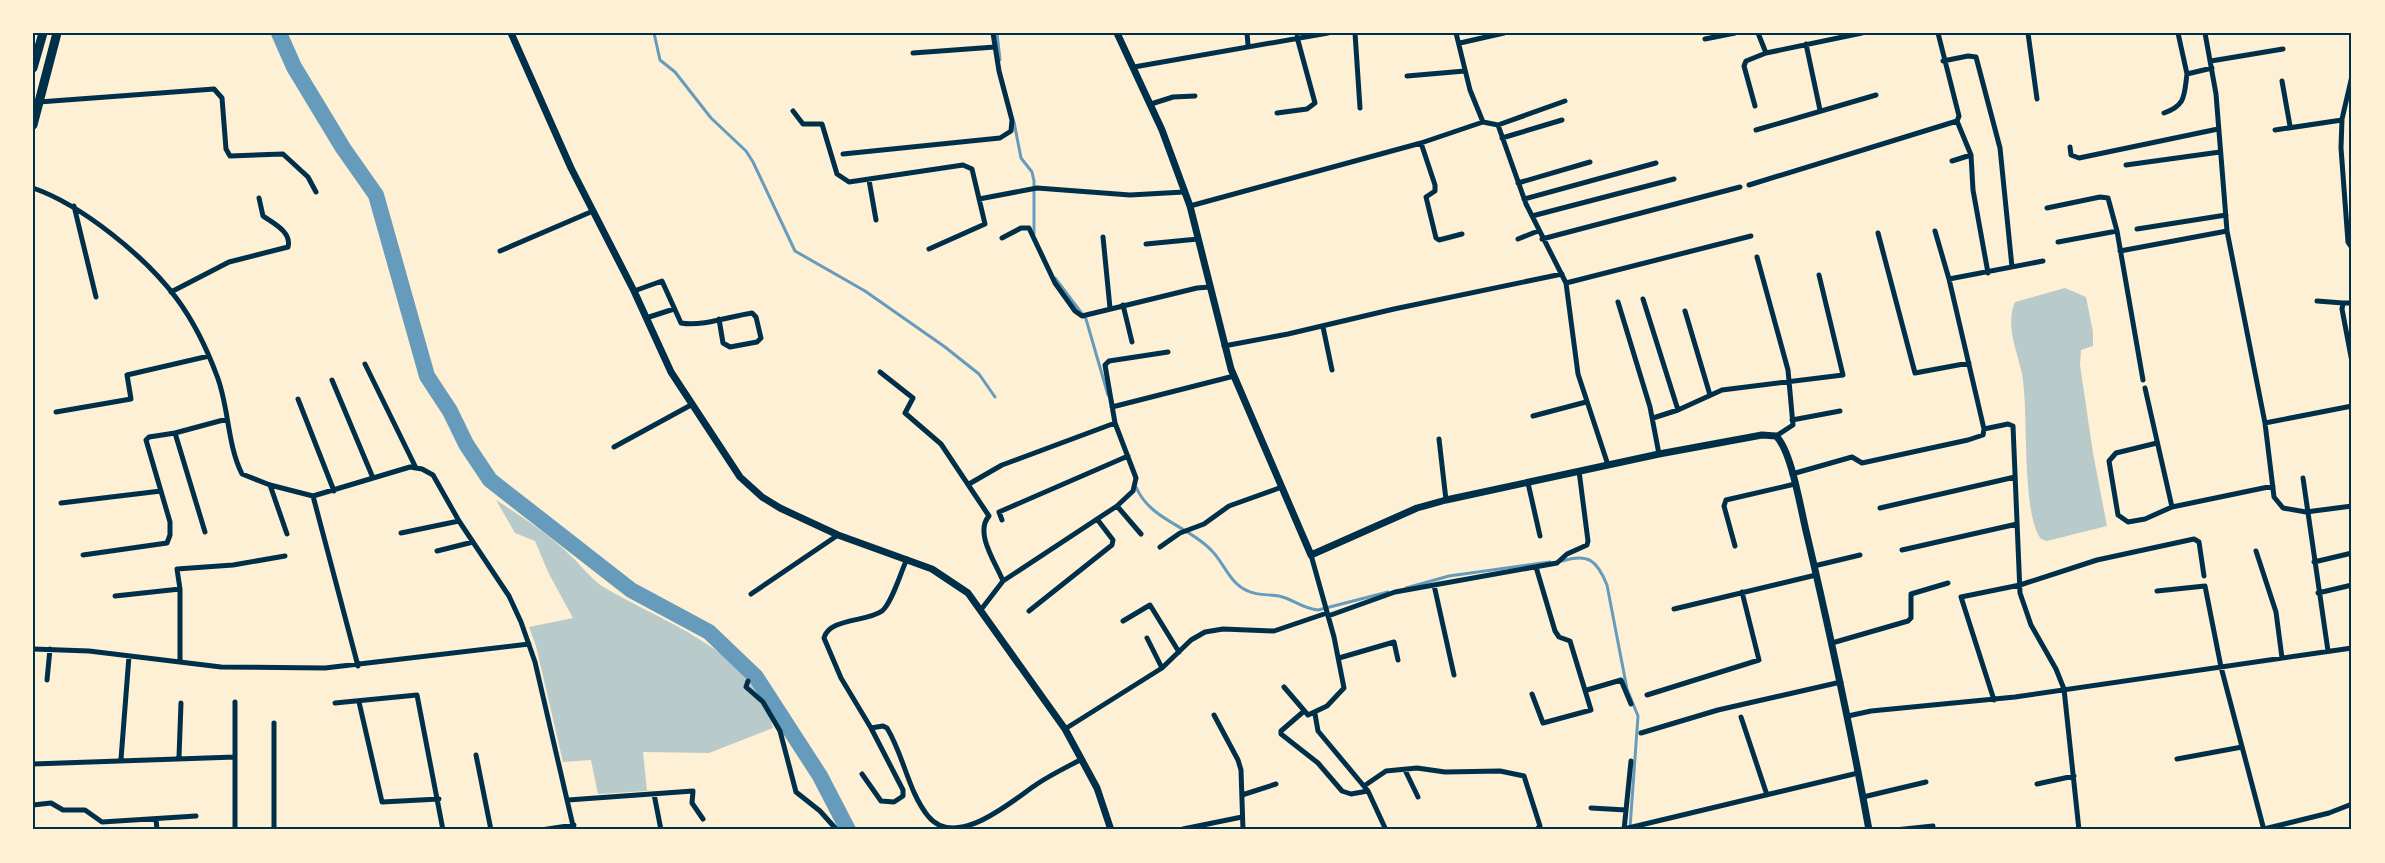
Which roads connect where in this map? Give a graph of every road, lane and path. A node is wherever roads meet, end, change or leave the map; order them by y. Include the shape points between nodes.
1 (43, 33) edge
2 (57, 33) edge
3 (511, 33) edge
4 (993, 33) edge
5 (1117, 33) edge
6 (1246, 33) edge
7 (1320, 33) edge
8 (1328, 33) edge
9 (1355, 33) edge
10 (1456, 33) edge
11 (1504, 33) edge
12 (1735, 33) edge
13 (1758, 33) edge
14 (1862, 33) edge
15 (1938, 33) edge
16 (2028, 33) edge
17 (2178, 33) edge
18 (2205, 33) edge
19 (1297, 38) junction
20 (1705, 39) dead end
21 (1460, 43) junction
22 (1806, 44) junction
23 (1248, 45) junction
24 (995, 47) junction
25 (2283, 49) dead end
26 (913, 52) dead end
27 (1766, 53) junction
28 (1943, 61) junction
29 (2211, 61) junction
30 (1134, 67) junction
31 (33, 68) edge
32 (2212, 68) junction
33 (1465, 71) junction
34 (2187, 74) junction
35 (1407, 76) dead end
36 (2352, 78) edge
37 (2282, 81) dead end
38 (1876, 94) dead end
39 (1195, 96) dead end
40 (2037, 99) dead end
41 (1565, 101) dead end
42 (39, 102) junction
43 (1151, 104) junction
44 (1755, 106) dead end
45 (1360, 108) dead end
46 (1820, 110) junction
47 (793, 111) dead end
48 (1277, 113) dead end
49 (2164, 113) dead end
50 (1562, 120) dead end
51 (2342, 120) junction
52 (1957, 121) junction
53 (1484, 122) junction
54 (33, 124) edge
55 (1498, 125) junction
56 (2290, 126) junction
57 (2218, 129) junction
58 (1756, 130) dead end
59 (2275, 130) dead end
60 (1502, 138) junction
61 (1420, 143) junction
62 (2070, 147) dead end
63 (2220, 152) junction
64 (843, 154) dead end
65 (1971, 155) junction
66 (1952, 161) dead end
67 (1590, 162) dead end
68 (1656, 163) dead end
69 (2126, 165) dead end
70 (1674, 179) dead end
71 (869, 180) junction
72 (1518, 183) junction
73 (1749, 185) dead end
74 (1740, 187) dead end
75 (33, 188) edge
76 (316, 192) dead end
77 (1185, 192) junction
78 (260, 198) dead end
79 (979, 199) junction
80 (1524, 199) junction
81 (74, 206) junction
82 (1190, 206) junction
83 (2047, 208) dead end
84 (593, 211) junction
85 (1532, 216) junction
86 (2226, 216) junction
87 (876, 220) dead end
88 (2350, 226) edge
89 (2136, 229) dead end
90 (1539, 231) junction
91 (1935, 231) dead end
92 (2117, 231) junction
93 (2227, 231) junction
94 (1878, 233) dead end
95 (1462, 234) dead end
96 (1751, 236) dead end
97 (1103, 237) dead end
98 (1002, 238) dead end
99 (1198, 239) junction
100 (1518, 239) dead end
101 (1542, 239) junction
102 (2058, 242) dead end
103 (1146, 244) dead end
104 (2352, 248) edge
105 (929, 249) dead end
106 (500, 250) dead end
107 (2120, 251) junction
108 (1757, 256) dead end
109 (2043, 261) dead end
110 (2012, 267) junction
111 (1988, 273) junction
112 (1562, 274) junction
113 (1819, 275) dead end
114 (1949, 279) junction
115 (1566, 283) junction
116 (1210, 287) junction
117 (634, 291) junction
118 (171, 292) junction
119 (96, 297) dead end
120 (1642, 299) dead end
121 (2317, 301) dead end
122 (1618, 302) dead end
123 (2343, 303) junction
124 (2352, 303) edge
125 (1123, 305) junction
126 (1110, 308) junction
127 (674, 309) junction
128 (1685, 311) dead end
129 (646, 318) junction
130 (719, 319) junction
131 (1323, 327) junction
132 (1132, 342) dead end
133 (1224, 346) junction
134 (1168, 352) dead end
135 (209, 356) junction
136 (2352, 362) edge
137 (1969, 363) junction
138 (365, 364) dead end
139 (1332, 370) dead end
140 (880, 372) dead end
141 (1234, 376) junction
142 (332, 380) dead end
143 (2143, 380) dead end
144 (1789, 383) junction
145 (2145, 388) dead end
146 (1710, 395) junction
147 (298, 399) dead end
148 (1586, 402) junction
149 (691, 405) junction
150 (2352, 406) edge
151 (1112, 407) junction
152 (1678, 410) junction
153 (1840, 411) dead end
154 (56, 412) dead end
155 (1533, 416) dead end
156 (1653, 418) junction
157 (227, 419) junction
158 (1792, 420) junction
159 (2265, 423) junction
160 (1114, 424) junction
161 (1984, 429) junction
162 (175, 433) junction
163 (1776, 436) junction
164 (1439, 439) dead end
165 (2157, 443) junction
166 (614, 447) dead end
167 (1659, 454) junction
168 (1125, 457) junction
169 (1608, 465) junction
170 (416, 468) junction
171 (1579, 471) junction
172 (1792, 474) junction
173 (2015, 477) junction
174 (373, 478) junction
175 (2303, 478) dead end
176 (1528, 483) junction
177 (969, 484) junction
178 (1795, 484) junction
179 (270, 485) junction
180 (2273, 486) junction
181 (1282, 487) junction
182 (161, 491) junction
183 (334, 491) junction
184 (313, 496) junction
185 (1446, 500) junction
186 (61, 503) dead end
187 (1117, 506) junction
188 (2352, 506) edge
189 (2172, 507) junction
190 (1880, 508) dead end
191 (2306, 512) junction
192 (1096, 519) junction
193 (1002, 520) dead end
194 (459, 521) junction
195 (2017, 524) junction
196 (205, 532) dead end
197 (401, 533) dead end
198 (287, 534) dead end
199 (838, 534) junction
200 (1141, 534) dead end
201 (1540, 536) dead end
202 (473, 542) junction
203 (1735, 546) dead end
204 (1160, 547) dead end
205 (1902, 550) dead end
206 (2256, 550) dead end
207 (437, 551) dead end
208 (2352, 553) edge
209 (83, 555) dead end
210 (1311, 555) junction
211 (1860, 555) dead end
212 (285, 556) dead end
213 (907, 559) junction
214 (2314, 562) junction
215 (1814, 566) junction
216 (1536, 567) junction
217 (1816, 575) junction
218 (2204, 576) dead end
219 (1003, 581) junction
220 (1948, 584) dead end
221 (1434, 585) junction
222 (2020, 585) junction
223 (2352, 585) edge
224 (180, 589) junction
225 (2157, 591) dead end
226 (1742, 592) junction
227 (2318, 593) junction
228 (751, 594) dead end
229 (115, 596) dead end
230 (1674, 609) dead end
231 (980, 611) junction
232 (1029, 611) dead end
233 (1327, 611) junction
234 (1123, 621) dead end
235 (1147, 638) dead end
236 (529, 644) junction
237 (1832, 644) junction
238 (2352, 648) edge
239 (33, 649) edge
240 (50, 649) junction
241 (2328, 651) junction
242 (1179, 652) junction
243 (129, 656) junction
244 (1339, 658) junction
245 (2282, 658) junction
246 (1398, 660) dead end
247 (180, 662) junction
248 (358, 666) junction
249 (1162, 668) junction
250 (2221, 668) junction
251 (1454, 675) dead end
252 (47, 680) dead end
253 (748, 681) dead end
254 (1841, 682) junction
255 (1284, 687) dead end
256 (1587, 690) junction
257 (2064, 690) junction
258 (1533, 694) dead end
259 (1647, 695) dead end
260 (1994, 700) junction
261 (236, 702) dead end
262 (359, 702) junction
263 (181, 704) dead end
264 (335, 704) dead end
265 (1631, 704) dead end
266 (1304, 712) junction
267 (1315, 714) junction
268 (1214, 715) dead end
269 (1848, 716) junction
270 (1741, 717) dead end
271 (274, 723) dead end
272 (871, 728) junction
273 (1065, 729) junction
274 (1641, 733) dead end
275 (2242, 747) junction
276 (476, 755) dead end
277 (178, 757) junction
278 (235, 757) junction
279 (121, 759) junction
280 (1082, 759) junction
281 (2177, 759) dead end
282 (1631, 761) dead end
283 (33, 764) edge
284 (1405, 770) junction
285 (1858, 773) junction
286 (862, 774) dead end
287 (2074, 776) junction
288 (1926, 782) dead end
289 (1276, 784) dead end
290 (2037, 784) dead end
291 (1364, 786) junction
292 (1368, 791) junction
293 (654, 794) junction
294 (1242, 795) junction
295 (1767, 795) junction
296 (1418, 797) dead end
297 (1863, 797) junction
298 (439, 800) junction
299 (568, 800) junction
300 (2352, 804) edge
301 (33, 805) edge
302 (1591, 808) dead end
303 (1626, 810) junction
304 (196, 816) dead end
305 (1242, 817) junction
306 (156, 819) junction
307 (703, 819) dead end
308 (1933, 826) dead end
309 (574, 828) edge
310 (1183, 829) edge
311 (1624, 829) edge
312 (157, 830) edge
313 (235, 830) edge
314 (274, 830) edge
315 (443, 830) edge
316 (491, 830) edge
317 (541, 830) edge
318 (661, 830) edge
319 (837, 830) edge
320 (1111, 830) edge
321 (1243, 830) edge
322 (1386, 830) edge
323 (1536, 830) edge
324 (1869, 830) edge
325 (1895, 830) edge
326 (2079, 830) edge
327 (2263, 830) edge

1 - 31 highway
2 - 42 highway
3 - 84 street
4 - 24 street
5 - 30 street
6 - 23 street
7 - 8 street
7 - 19 street
9 - 45 street
10 - 21 street
11 - 21 street
12 - 20 street
13 - 27 street
14 - 22 street
15 - 28 street
16 - 40 street
17 - 34 street
18 - 29 street
19 - 23 street
19 - 48 street via 1315,103 1306,109
21 - 33 street
22 - 27 street
22 - 46 street
23 - 30 street
24 - 26 street
24 - 64 street via 1012,120 1011,131 1000,138
25 - 29 street
27 - 44 street via 1744,63
28 - 52 street via 1959,116
28 - 110 street via 1976,57 2000,148
29 - 32 street
30 - 43 street
32 - 34 street
32 - 57 street
33 - 35 street
33 - 53 street
34 - 49 street via 2179,108
36 - 51 street
37 - 56 street
38 - 46 street
39 - 43 street
41 - 55 street
42 - 54 highway
42 - 76 street via 214,89 222,98 228,154 283,154 308,177
43 - 77 street
46 - 58 street
47 - 71 street via 803,124 822,124 841,179
50 - 60 street
51 - 56 street
51 - 88 street via 2341,163
52 - 65 street
52 - 73 street
53 - 55 street
53 - 61 street
55 - 60 street
56 - 59 street
57 - 62 street via 2079,158 2071,155
57 - 63 street
60 - 72 street
61 - 82 street
61 - 95 street via 1435,185 1435,191 1426,197 1436,238
63 - 69 street
63 - 86 street
65 - 66 street
65 - 111 street via 1973,190
67 - 72 street
68 - 80 street
70 - 85 street
71 - 79 street via 966,165 972,169
71 - 87 street
72 - 80 street
74 - 101 street
75 - 81 street
77 - 79 street via 1130,195 1028,188
77 - 82 street
78 - 118 street via 261,213 286,234 288,247 229,262
79 - 105 street via 984,225
80 - 85 street
81 - 118 street via 132,253
81 - 119 street
82 - 99 street
83 - 92 street via 2105,197 2110,202
84 - 106 street
84 - 117 street
85 - 90 street
86 - 89 street
86 - 93 street
88 - 104 street via 2348,242
90 - 100 street
90 - 101 street
91 - 114 street
92 - 102 street
92 - 107 street
93 - 107 street
93 - 159 street
94 - 137 street via 1915,373
96 - 115 street
97 - 126 street
98 - 126 street via 1029,228 1068,303 1084,315
99 - 103 street
99 - 116 street
101 - 112 street
107 - 143 street
108 - 144 street
109 - 110 street
110 - 111 street
111 - 114 street
112 - 115 street
112 - 131 street
113 - 144 street via 1843,375
114 - 137 street
115 - 148 street via 1574,356
116 - 125 street
116 - 133 street
117 - 127 street via 662,281
117 - 129 street
118 - 135 street
120 - 152 street
121 - 123 street
122 - 156 street
123 - 124 street
123 - 136 street
125 - 126 street
125 - 132 street
127 - 129 street
127 - 130 street via 681,323
128 - 146 street
129 - 149 street
130 - 130 street via 752,313 761,338 730,347 723,343
131 - 133 street
131 - 139 street
133 - 141 street
134 - 151 street via 1106,363
135 - 154 street via 127,375 131,399
135 - 157 street via 218,376
137 - 161 street
138 - 170 street
140 - 177 street via 913,398 906,414 941,444
141 - 151 street
141 - 181 street
142 - 174 street
144 - 146 street via 1726,389
144 - 158 street
145 - 165 street
146 - 152 street
147 - 183 street
148 - 155 street
148 - 169 street
149 - 166 street
149 - 199 street via 753,490 780,508
150 - 159 street
151 - 160 street
152 - 156 street
153 - 158 street
156 - 167 street
157 - 162 street
157 - 179 street via 242,474
158 - 163 street via 1791,427
159 - 180 street
160 - 168 street
160 - 177 street via 1002,465
161 - 172 street via 1981,436 1861,462 1852,457
161 - 173 street via 2012,425
162 - 182 street via 146,440
162 - 196 street
163 - 167 street via 1762,435
163 - 172 street
164 - 185 street
165 - 189 street
165 - 189 street via 2111,456 2108,465 2118,514 2134,522
167 - 169 street
168 - 187 street via 1136,486
168 - 193 street via 999,512
169 - 171 street
170 - 174 street
170 - 194 street via 433,475
171 - 176 street
171 - 216 street via 1588,541 1561,560
172 - 178 street
173 - 190 street
173 - 195 street
174 - 183 street
175 - 191 street
176 - 185 street
176 - 201 street
177 - 219 street via 989,516 983,533
178 - 203 street via 1725,501
178 - 215 street
179 - 184 street
179 - 198 street
180 - 189 street
180 - 191 street via 2279,506
181 - 204 street via 1229,506
181 - 210 street
182 - 186 street
182 - 209 street via 170,522 167,543
183 - 184 street
184 - 248 street
185 - 210 street via 1416,508
187 - 192 street
187 - 200 street
188 - 191 street
191 - 214 street
192 - 219 street
192 - 232 street via 1113,545
194 - 197 street
194 - 202 street
195 - 205 street
195 - 222 street
199 - 213 street
199 - 228 street
202 - 207 street
202 - 236 street via 509,596
206 - 245 street via 2276,612
208 - 214 street
210 - 233 street
211 - 215 street
212 - 224 street via 177,569
213 - 231 street via 959,585
213 - 272 street via 881,611 831,627 824,638
214 - 227 street
215 - 217 street
216 - 221 street
216 - 256 street via 1557,635 1570,640
217 - 226 street
217 - 237 street
218 - 222 street via 2199,542 2194,539 2097,560
219 - 231 street
220 - 237 street via 1911,594 1908,621
221 - 233 street
221 - 251 street
222 - 257 street via 2031,625
222 - 260 street via 1961,597
223 - 227 street
224 - 229 street
224 - 247 street
225 - 250 street via 2205,586
226 - 230 street
226 - 259 street via 1759,660
227 - 241 street
231 - 273 street
233 - 242 street via 1274,631 1205,632
233 - 244 street
234 - 242 street via 1150,605
235 - 249 street
236 - 248 street
236 - 299 street
237 - 254 street
238 - 241 street
239 - 240 street
240 - 243 street
240 - 252 street
241 - 245 street
242 - 249 street
243 - 247 street
243 - 279 street
244 - 246 street via 1394,642
244 - 267 street via 1342,693
245 - 250 street
247 - 248 street via 232,667
249 - 273 street
250 - 257 street
250 - 275 street
253 - 319 street via 746,687 763,702 780,731 796,792
254 - 269 street
254 - 274 street via 1718,710
255 - 266 street
256 - 258 street via 1590,711 1545,723
256 - 265 street via 1621,680
257 - 260 street
257 - 287 street
260 - 269 street
261 - 278 street
262 - 264 street
262 - 298 street via 382,802
262 - 298 street via 417,694
263 - 277 street
266 - 267 street
266 - 292 street via 1281,734 1317,763 1341,791
267 - 291 street via 1318,731
268 - 294 street via 1238,760
269 - 285 street
270 - 295 street
271 - 314 street
272 - 280 street via 887,728 914,791 928,816 940,826 969,825 999,812 1038,783
272 - 286 street via 903,796 894,802 881,801
273 - 280 street
275 - 281 street
275 - 327 street
276 - 316 street
277 - 278 street
277 - 279 street
278 - 313 street
279 - 283 street
280 - 320 street
282 - 303 street
284 - 291 street via 1381,773
284 - 296 street
284 - 323 street via 1492,771 1524,776 1540,826
285 - 295 street
285 - 297 street
287 - 290 street
287 - 326 street
288 - 297 street
289 - 294 street
291 - 292 street
292 - 322 street
293 - 299 street
293 - 307 street via 693,791 692,803
293 - 318 street
294 - 305 street
295 - 311 street
297 - 324 street
298 - 315 street
299 - 309 street
300 - 327 street
301 - 306 street via 51,803 63,810 86,810 102,822
302 - 303 street
303 - 311 street
304 - 306 street
305 - 310 street
305 - 321 street
306 - 312 street
308 - 325 street
309 - 317 street

